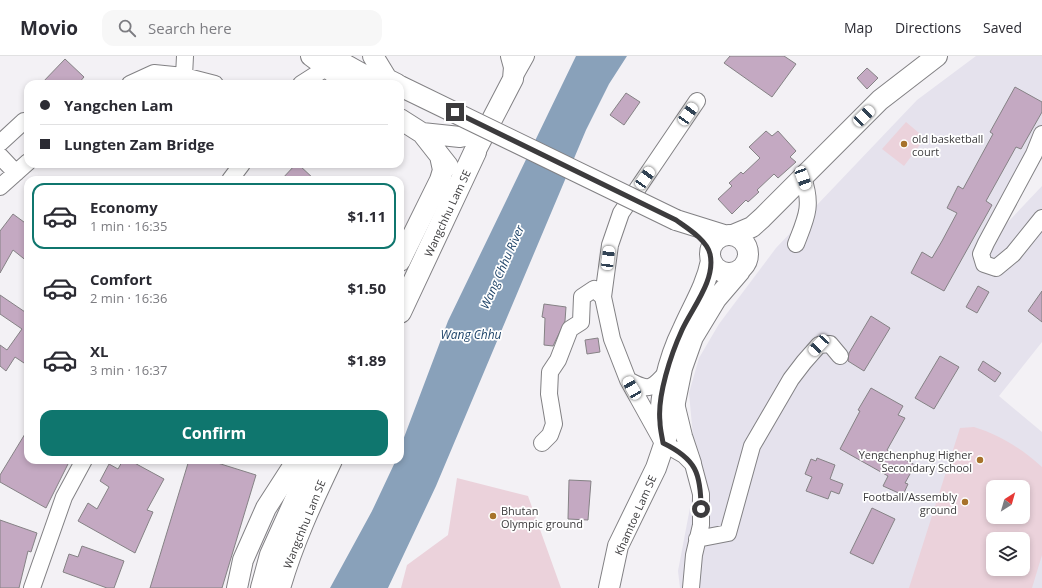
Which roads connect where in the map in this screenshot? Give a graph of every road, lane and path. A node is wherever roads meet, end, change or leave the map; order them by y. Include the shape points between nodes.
1 (185, 56) edge
2 (372, 56) edge
3 (511, 56) edge
4 (526, 56) edge
5 (937, 56) edge
6 (322, 60) edge
7 (184, 76) junction
8 (513, 79) junction
9 (139, 80) edge
10 (200, 80) edge
11 (305, 80) edge
12 (345, 80) edge
13 (383, 80) edge
14 (392, 80) edge
15 (404, 87) edge
16 (697, 102) dead end
17 (24, 121) dead end
18 (404, 122) edge
19 (486, 132) junction
20 (422, 133) junction
21 (1042, 134) edge
22 (0, 143) edge
23 (475, 152) junction
24 (0, 156) edge
25 (440, 156) junction
26 (24, 166) edge
27 (16, 173) junction
28 (803, 178) junction
29 (448, 183) junction
30 (0, 187) edge
31 (1042, 218) edge
32 (676, 220) junction
33 (728, 235) junction
34 (796, 244) dead end
35 (404, 253) edge
36 (711, 257) junction
37 (744, 264) junction
38 (404, 274) edge
39 (603, 296) junction
40 (404, 303) edge
41 (840, 356) dead end
42 (668, 371) junction
43 (628, 380) junction
44 (676, 402) junction
45 (542, 443) dead end
46 (663, 443) junction
47 (82, 464) edge
48 (294, 464) edge
49 (312, 464) edge
50 (329, 464) edge
51 (693, 464) junction
52 (697, 539) junction
53 (32, 588) edge
54 (237, 588) edge
55 (262, 588) edge
56 (279, 588) edge
57 (609, 588) edge
58 (683, 588) edge
59 (691, 588) edge

1 - 7 street
2 - 14 main road
3 - 8 main road via 514,67
4 - 8 street
5 - 28 main road, Khamtoe Lam SE via 880,100
6 - 11 street
6 - 12 main road
6 - 13 main road
7 - 9 street via 154,73
7 - 10 street
8 - 19 main road
15 - 32 main road, bridge
16 - 39 street via 621,213 610,245
17 - 22 street
18 - 20 main road
19 - 20 main road via 460,137
19 - 23 main road
20 - 25 main road, Wangchhu Lam SE
21 - 31 street via 981,254 984,264 996,268 1013,254
23 - 29 highway, Wangchhu Lam SE
23 - 40 highway, Wangchhu Lam SE
24 - 27 street
25 - 29 main road, Wangchhu Lam SE via 449,168
25 - 35 main road via 443,170 440,180
26 - 27 street
27 - 30 street
28 - 33 main road, Khamtoe Lam SE via 752,227
28 - 34 street via 809,201
28 - 37 main road, Khamtoe Lam SE via 796,192 762,233
29 - 38 highway, Wangchhu Lam SE
32 - 33 main road
32 - 36 main road via 696,236
33 - 36 main road via 714,242
33 - 37 main road via 739,237 747,246
36 - 37 main road via 714,266 723,273 735,273
36 - 42 main road, Khamtoe Lam SE via 706,283 682,331
37 - 44 main road, Khamtoe Lam SE via 716,299 693,337 682,368
39 - 43 street via 612,339
39 - 45 street via 594,289 582,297 581,322 570,329 558,360 550,372 549,394 554,424 550,435
41 - 52 street via 830,344 824,344 819,345 804,362 791,379 752,446 728,532
42 - 43 street via 652,387 639,386
42 - 46 main road, Khamtoe Lam SE via 660,407
43 - 46 street
44 - 46 main road, Khamtoe Lam SE
44 - 51 street
46 - 51 street via 684,455
46 - 57 main road, Khamtoe Lam SE via 649,484 618,546
47 - 53 street via 64,497
48 - 54 main road via 266,508 243,560
49 - 55 highway, Wangchhu Lam SE via 271,555
50 - 56 highway, Wangchhu Lam SE via 301,525
51 - 52 street via 701,494 701,525
52 - 58 street via 684,560
52 - 59 street

